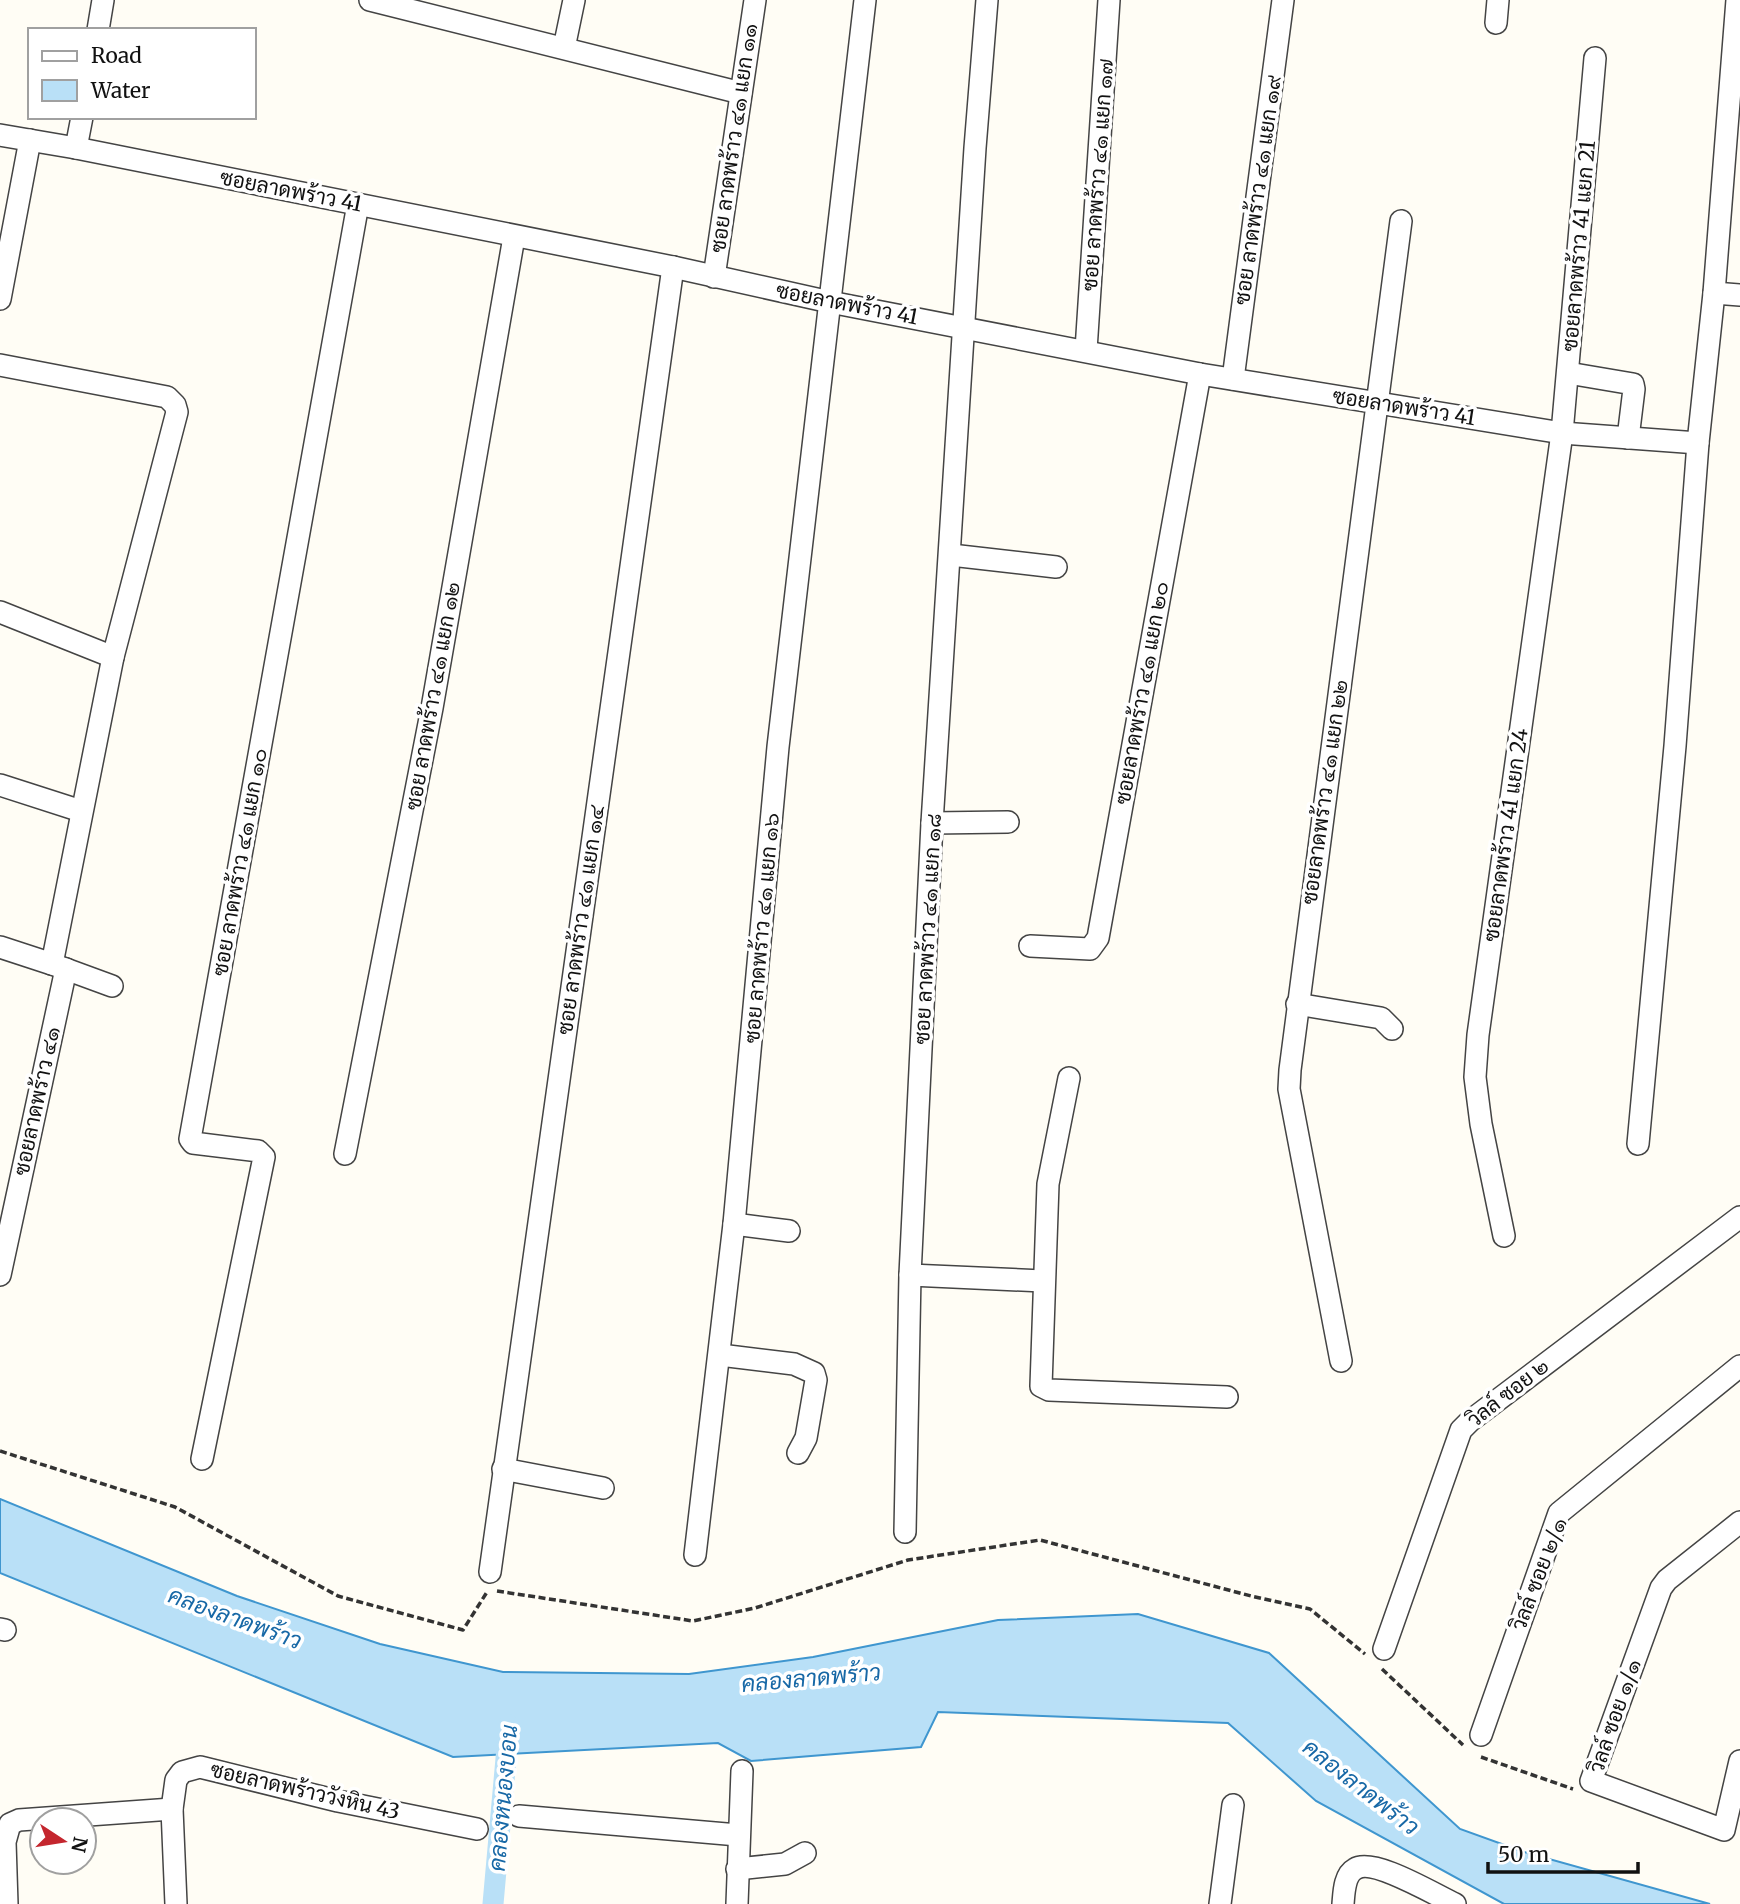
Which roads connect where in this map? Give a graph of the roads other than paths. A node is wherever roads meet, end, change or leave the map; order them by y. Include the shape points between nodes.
1 (103, 0) edge
2 (370, 0) edge
3 (574, 0) edge
4 (755, 0) edge
5 (865, 0) edge
6 (987, 0) edge
7 (1109, 0) edge
8 (1283, 0) edge
9 (1498, 0) edge
10 (1737, 0) edge
11 (1496, 23) dead end
12 (98, 28) edge
13 (564, 48) junction
14 (1595, 58) dead end
15 (741, 93) junction
16 (82, 119) edge
17 (0, 135) edge
18 (30, 140) junction
19 (76, 148) junction
20 (358, 204) junction
21 (1401, 221) dead end
22 (514, 237) junction
23 (673, 267) junction
24 (714, 277) junction
25 (1714, 293) junction
26 (1740, 295) edge
27 (0, 299) edge
28 (830, 302) junction
29 (963, 327) junction
30 (1086, 350) junction
31 (0, 365) edge
32 (1568, 373) junction
33 (1200, 374) junction
34 (1233, 379) junction
35 (1378, 403) junction
36 (1562, 433) junction
37 (1628, 438) junction
38 (1698, 443) junction
39 (951, 555) junction
40 (1056, 567) dead end
41 (0, 612) edge
42 (114, 657) junction
43 (0, 785) edge
44 (81, 811) junction
45 (1008, 822) dead end
46 (933, 823) junction
47 (1030, 946) dead end
48 (0, 947) edge
49 (59, 966) junction
50 (112, 986) dead end
51 (1297, 1004) junction
52 (1392, 1029) dead end
53 (1069, 1078) dead end
54 (1638, 1144) dead end
55 (345, 1154) dead end
56 (1740, 1217) edge
57 (734, 1224) junction
58 (789, 1231) dead end
59 (1504, 1236) dead end
60 (0, 1275) edge
61 (911, 1275) junction
62 (1043, 1281) junction
63 (720, 1355) junction
64 (1341, 1361) dead end
65 (1740, 1366) edge
66 (1227, 1396) dead end
67 (798, 1453) dead end
68 (202, 1459) dead end
69 (503, 1469) junction
70 (603, 1488) dead end
71 (1740, 1522) edge
72 (905, 1532) dead end
73 (695, 1555) dead end
74 (489, 1572) dead end
75 (1379, 1659) road end
76 (1473, 1745) road end
77 (1740, 1761) edge
78 (742, 1771) dead end
79 (1233, 1805) dead end
80 (172, 1809) junction
81 (519, 1816) dead end
82 (477, 1829) dead end
83 (738, 1835) junction
84 (2, 1842) edge
85 (804, 1853) dead end
86 (737, 1869) junction
87 (7, 1904) edge
88 (176, 1904) edge
89 (737, 1904) edge
90 (1220, 1904) edge
91 (1343, 1904) edge
92 (1455, 1904) edge

1 - 12 street
2 - 13 street
3 - 13 street
4 - 15 street, ซอย ลาดพร้าว ๔๑ แยก ๑๑
5 - 28 street, ซอย ลาดพร้าว ๔๑ แยก ๑๖
6 - 29 street, ซอย ลาดพร้าว ๔๑ แยก ๑๘
7 - 30 street, ซอย ลาดพร้าว ๔๑ แยก ๑๗
8 - 34 street, ซอย ลาดพร้าว ๔๑ แยก ๑๙
9 - 11 street
10 - 25 street
13 - 15 street
14 - 32 street, ซอยลาดพร้าว 41 แยก 21
15 - 24 street, ซอย ลาดพร้าว ๔๑ แยก ๑๑
16 - 19 street
17 - 18 street, ซอยลาดพร้าว 41
18 - 19 street, ซอยลาดพร้าว 41
18 - 27 street
19 - 20 street, ซอยลาดพร้าว 41
20 - 22 street, ซอยลาดพร้าว 41
20 - 68 street, ซอย ลาดพร้าว ๔๑ แยก ๑๐ via 190,1139 258,1151 264,1157
21 - 35 street, ซอยลาดพร้าว ๔๑ แยก ๒๒
22 - 23 street, ซอยลาดพร้าว 41
22 - 55 street, ซอย ลาดพร้าว ๔๑ แยก ๑๒ via 432,708
23 - 24 street, ซอยลาดพร้าว 41
23 - 69 street, ซอย ลาดพร้าว ๔๑ แยก ๑๔
24 - 28 street, ซอยลาดพร้าว 41
25 - 26 street
25 - 38 street
28 - 29 street, ซอยลาดพร้าว 41
28 - 57 street, ซอย ลาดพร้าว ๔๑ แยก ๑๖ via 778,747
29 - 30 street, ซอยลาดพร้าว 41
29 - 39 street, ซอย ลาดพร้าว ๔๑ แยก ๑๘
30 - 33 street, ซอยลาดพร้าว 41
31 - 42 street, ซอยลาดพร้าว ๔๑ via 167,397 175,405 176,422
32 - 36 street, ซอยลาดพร้าว 41 แยก 21
32 - 37 street via 1633,384
33 - 34 street, ซอยลาดพร้าว 41
33 - 47 street, ซอยลาดพร้าว ๔๑ แยก ๒๐ via 1098,938 1090,949
34 - 35 street, ซอยลาดพร้าว 41
35 - 36 street, ซอยลาดพร้าว 41
35 - 51 street, ซอยลาดพร้าว ๔๑ แยก ๒๒
36 - 37 street, ซอยลาดพร้าว 41
36 - 59 street, ซอยลาดพร้าว 41 แยก 24 via 1478,1035 1475,1077 1480,1124
37 - 38 street, ซอยลาดพร้าว 41
38 - 54 street
39 - 40 street
39 - 46 street, ซอย ลาดพร้าว ๔๑ แยก ๑๘
41 - 42 street
42 - 44 street, ซอยลาดพร้าว ๔๑
43 - 44 street
44 - 49 street, ซอยลาดพร้าว ๔๑
45 - 46 street
46 - 61 street, ซอย ลาดพร้าว ๔๑ แยก ๑๘
48 - 49 street
49 - 50 street
49 - 60 street, ซอยลาดพร้าว ๔๑
51 - 52 street via 1381,1018
51 - 64 street, ซอยลาดพร้าว ๔๑ แยก ๒๒ via 1289,1089
53 - 62 street via 1048,1184
56 - 75 street, วิลล์ ซอย ๒ via 1461,1430
57 - 58 street
57 - 63 street, ซอย ลาดพร้าว ๔๑ แยก ๑๖
61 - 62 street
61 - 72 street, ซอย ลาดพร้าว ๔๑ แยก ๑๘
62 - 66 street via 1043,1389
63 - 67 street via 794,1364 814,1374 806,1438
63 - 73 street, ซอย ลาดพร้าว ๔๑ แยก ๑๖
65 - 76 street, วิลล์ ซอย ๒/๑ via 1559,1513
69 - 70 street
69 - 74 street, ซอย ลาดพร้าว ๔๑ แยก ๑๔
71 - 77 street, วิลล์ ซอย ๑/๑ via 1661,1588 1591,1781 1724,1830
78 - 83 street
79 - 90 street
80 - 82 street, ซอยลาดพร้าววังหิน 43 via 176,1780 182,1772 200,1767
80 - 84 street via 19,1820 10,1824
80 - 88 street, ซอยลาดพร้าววังหิน 43
81 - 83 street
83 - 86 street
84 - 87 street
85 - 86 street via 785,1864
86 - 89 street
91 - 92 street via 1351,1873 1373,1866

